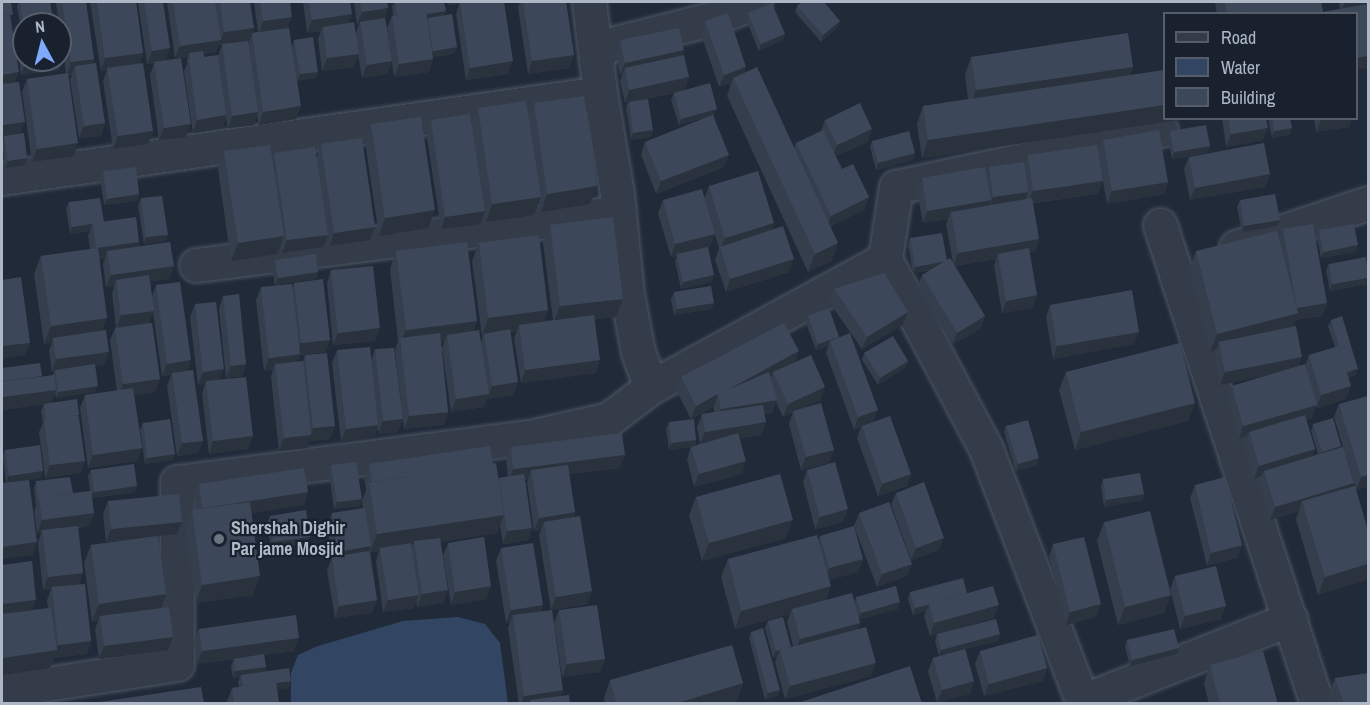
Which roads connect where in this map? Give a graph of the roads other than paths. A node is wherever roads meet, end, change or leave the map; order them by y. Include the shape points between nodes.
1 (588, 2) edge
2 (755, 2) edge
3 (596, 61) junction
4 (600, 93) junction
5 (1161, 130) edge
6 (2, 178) edge
7 (1368, 203) edge
8 (619, 212) junction
9 (1160, 225) dead end
10 (885, 259) junction
11 (196, 265) dead end
12 (1174, 267) junction
13 (651, 387) junction
14 (1290, 619) junction
15 (2, 691) edge
16 (1317, 704) edge

1 - 3 street
2 - 3 street via 715,18 604,46
3 - 4 street
4 - 6 street
4 - 8 street
5 - 10 street via 896,187
7 - 12 street
8 - 11 street
8 - 13 street via 627,294 638,352
9 - 12 street
10 - 13 street
10 - 14 street via 986,448 1082,701
12 - 14 street
13 - 15 street via 609,419 529,436 177,482 177,664
14 - 16 street

